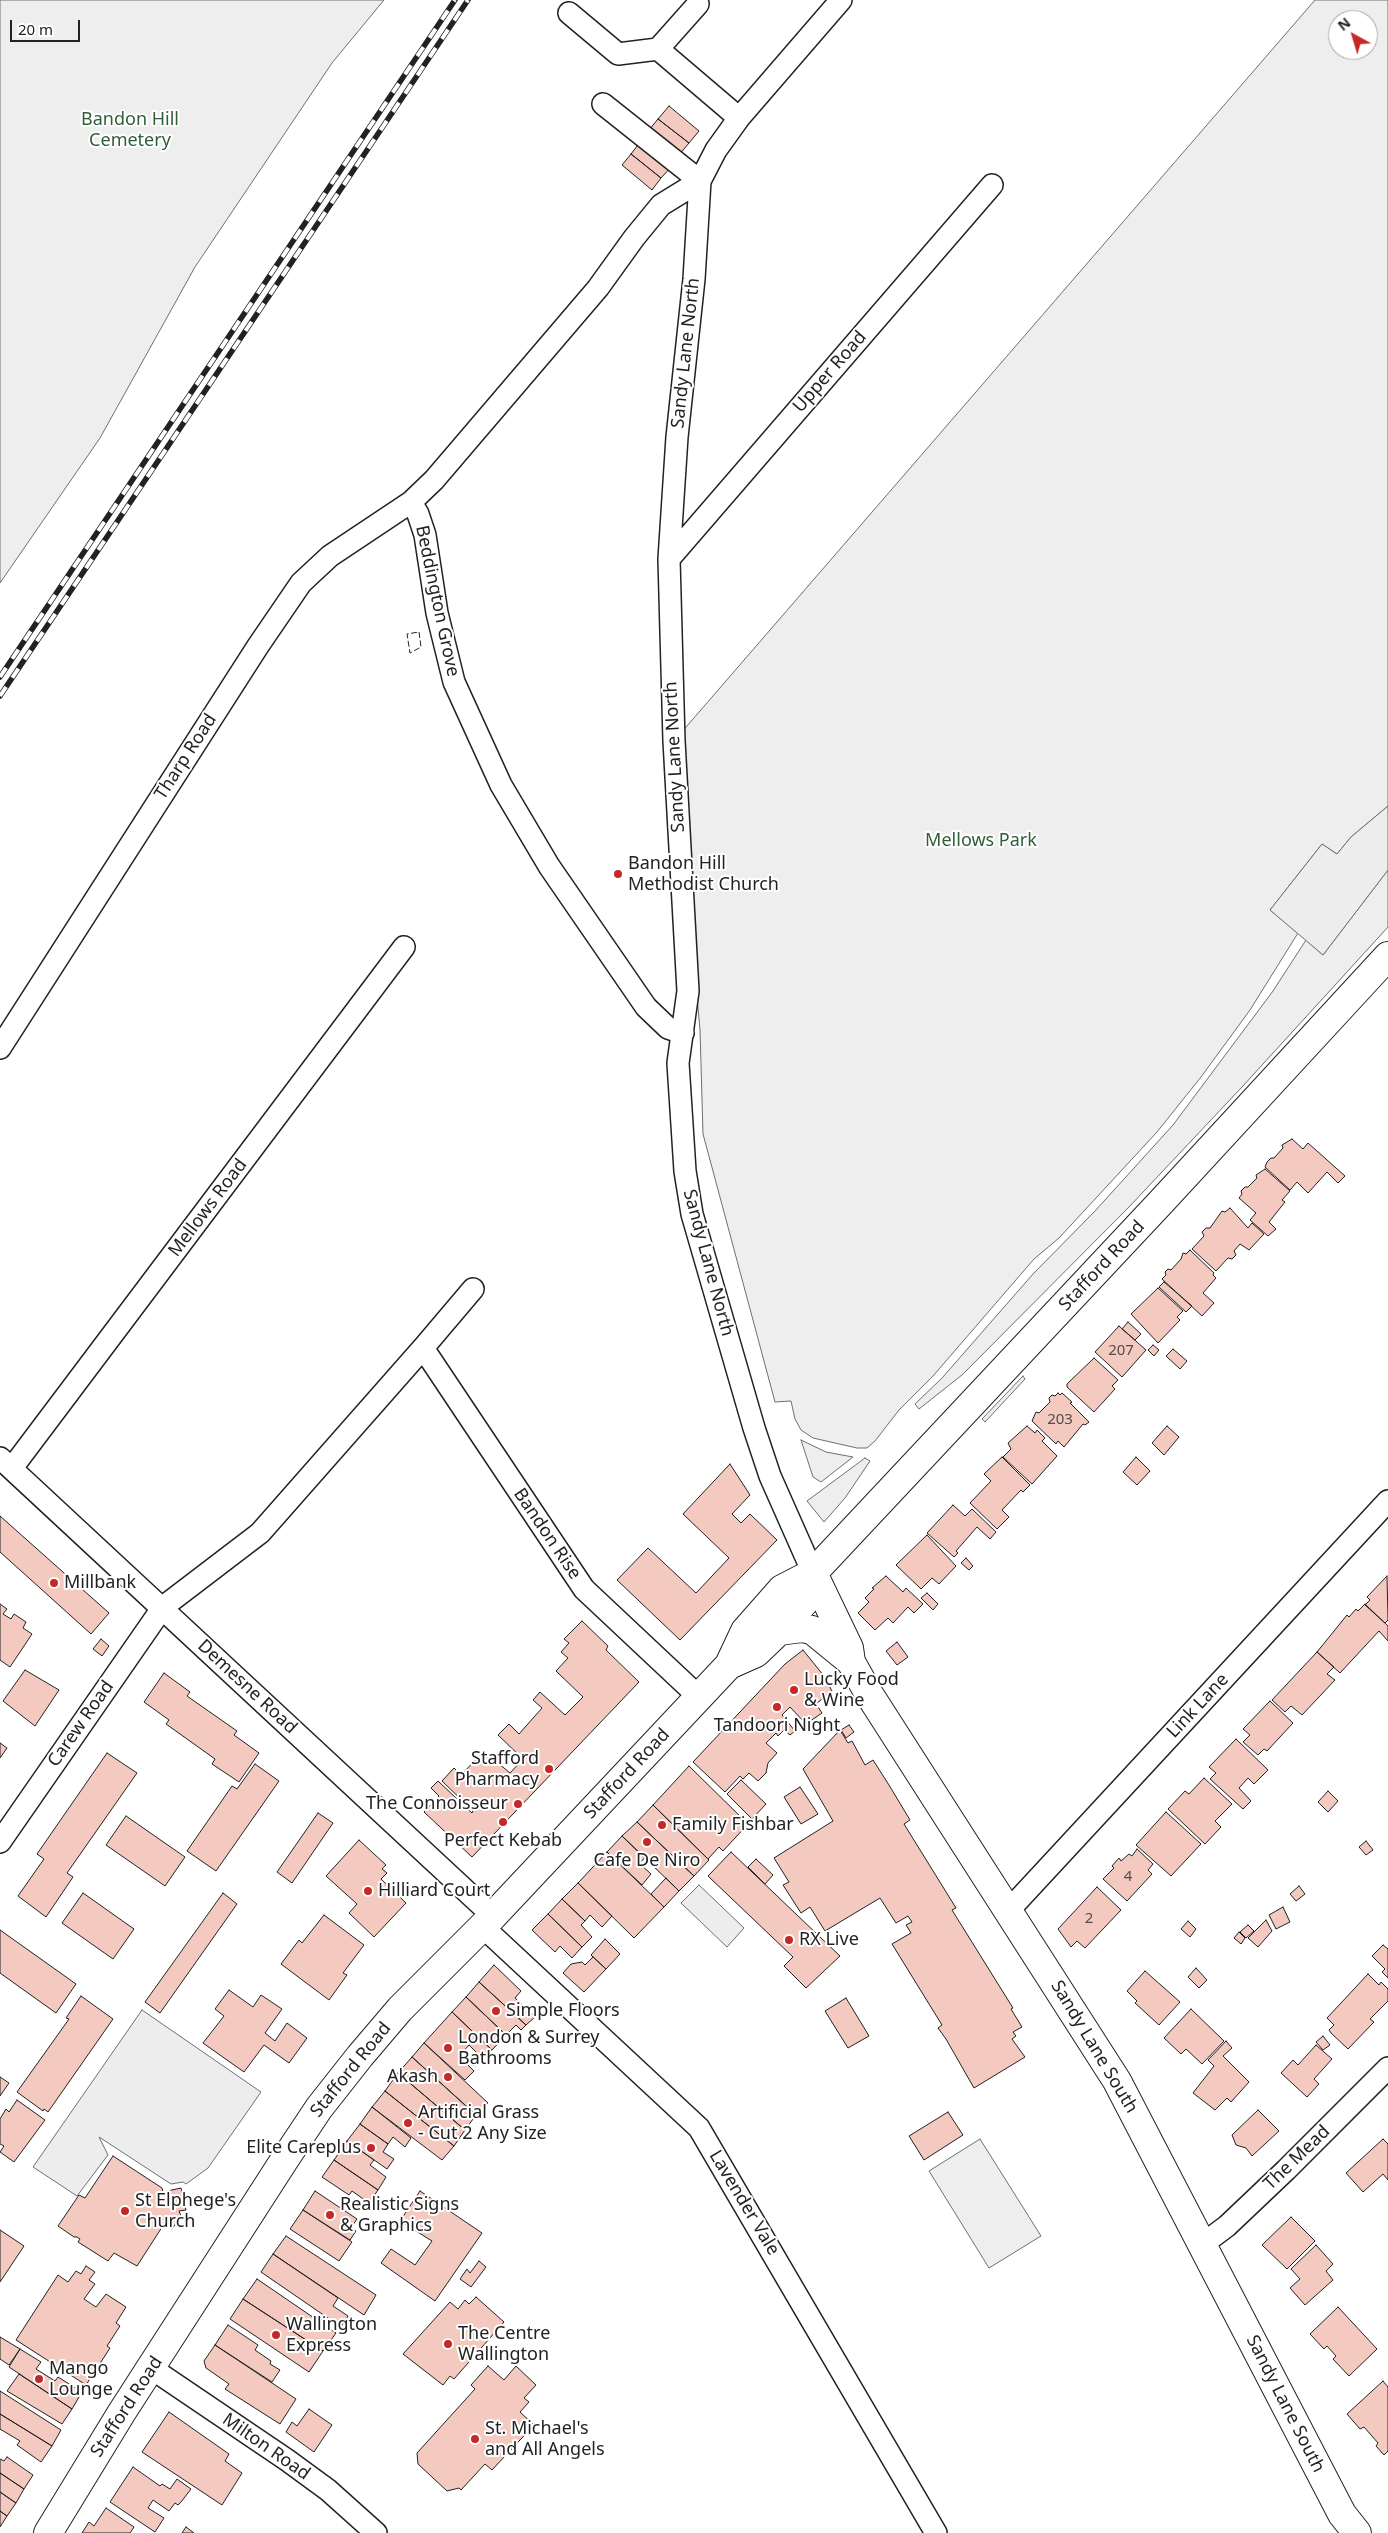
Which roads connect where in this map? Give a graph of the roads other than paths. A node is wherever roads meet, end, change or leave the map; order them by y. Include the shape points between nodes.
1 (841, 0) edge
2 (698, 4) dead end
3 (569, 13) dead end
4 (658, 49) junction
5 (603, 104) dead end
6 (739, 118) junction
7 (700, 181) junction
8 (992, 185) dead end
9 (411, 502) junction
10 (669, 559) junction
11 (404, 947) dead end
12 (1388, 956) edge
13 (683, 1033) junction
14 (0, 1048) edge
15 (473, 1289) dead end
16 (422, 1348) junction
17 (6, 1463) edge
18 (1388, 1501) edge
19 (813, 1573) junction
20 (163, 1607) junction
21 (779, 1631) junction
22 (851, 1662) junction
23 (729, 1665) junction
24 (699, 1698) junction
25 (0, 1842) edge
26 (1009, 1910) junction
27 (488, 1922) junction
28 (1388, 2068) edge
29 (1203, 2244) junction
30 (151, 2368) junction
31 (48, 2533) edge
32 (376, 2533) edge
33 (936, 2533) edge
34 (1357, 2533) edge

1 - 6 street, Sandy Lane North
2 - 4 street
3 - 4 street via 618,54
4 - 6 street
5 - 7 street
6 - 7 street, Sandy Lane North via 716,150
7 - 9 street, Beddington Grove via 661,205 598,288 434,480
7 - 10 street, Sandy Lane North
8 - 10 street, Upper Road
9 - 13 street, Beddington Grove via 425,535 437,613 454,682 501,784 549,866 646,1007 668,1028
9 - 14 street, Tharp Road via 330,556 291,596
10 - 13 street, Sandy Lane North via 674,741 688,990
11 - 17 street, Mellows Road
12 - 19 main road, Stafford Road
13 - 19 street, Sandy Lane North via 678,1063 685,1171 694,1222 767,1468
15 - 16 street
16 - 20 street via 260,1533
16 - 24 street, Bandon Rise via 584,1589
17 - 20 street, Demesne Road
18 - 26 street, Link Lane
19 - 21 main road, Stafford Road via 806,1600
19 - 22 main road, Sandy Lane South via 849,1648
19 - 23 main road, Stafford Road via 782,1589 745,1631
20 - 25 street, Carew Road
20 - 27 street, Demesne Road
21 - 22 main road via 812,1630
21 - 23 main road, Stafford Road via 756,1653
22 - 26 main road, Sandy Lane South
23 - 24 main road, Stafford Road
24 - 27 main road, Stafford Road
26 - 29 main road, Sandy Lane South via 1117,2081
27 - 30 main road, Stafford Road via 400,2009 319,2108
27 - 33 street, Lavender Vale via 698,2128
28 - 29 street, The Mead via 1286,2170 1227,2226
29 - 34 main road, Sandy Lane South via 1342,2514
30 - 31 main road, Stafford Road
30 - 32 street, Milton Road via 328,2490

